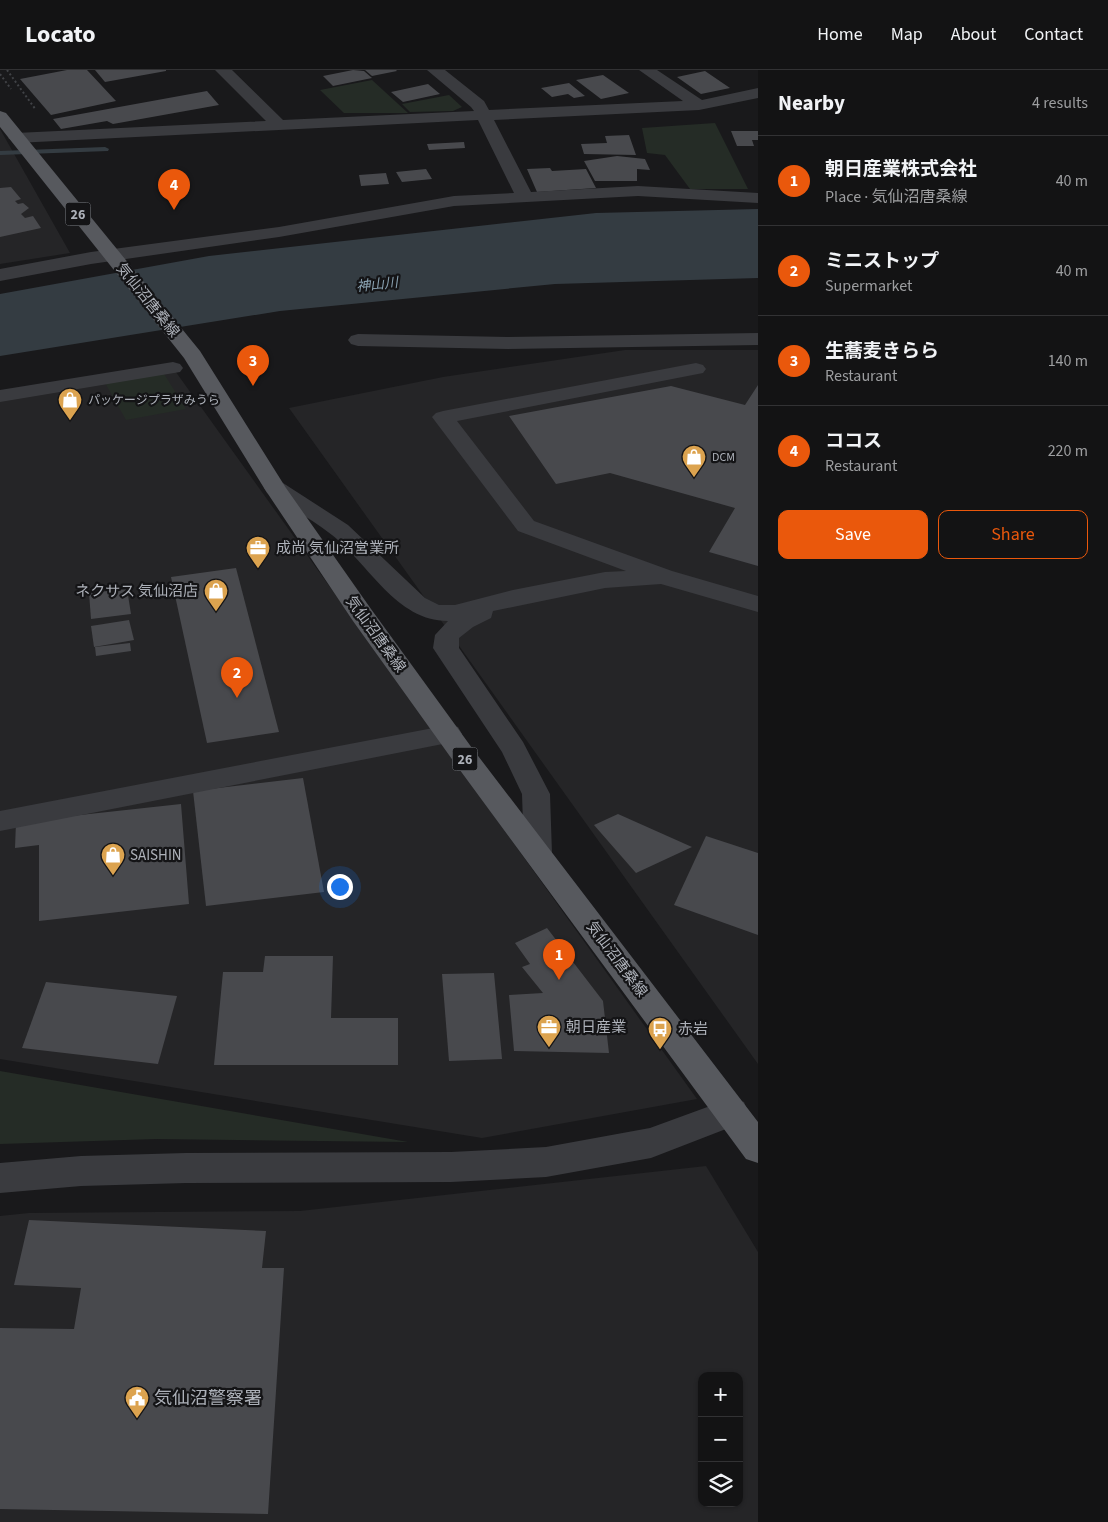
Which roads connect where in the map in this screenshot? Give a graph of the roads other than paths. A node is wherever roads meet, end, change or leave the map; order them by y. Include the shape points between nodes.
1 (223, 70) edge
2 (435, 70) edge
3 (647, 70) edge
4 (758, 93) edge
5 (717, 101) junction
6 (699, 105) junction
7 (758, 109) edge
8 (0, 116) edge
9 (483, 117) junction
10 (280, 126) junction
11 (16, 138) junction
12 (525, 197) junction
13 (758, 198) edge
14 (115, 260) junction
15 (0, 276) edge
16 (758, 338) edge
17 (358, 340) dead end
18 (183, 362) junction
19 (696, 369) dead end
20 (0, 396) edge
21 (275, 488) junction
22 (663, 576) junction
23 (513, 598) junction
24 (758, 604) edge
25 (449, 734) junction
26 (0, 821) edge
27 (538, 854) junction
28 (732, 1112) junction
29 (758, 1148) edge
30 (0, 1178) edge

1 - 10 street
2 - 9 street via 478,104
3 - 6 street
4 - 5 street
5 - 6 street
5 - 7 street
6 - 9 street
8 - 11 main road, 気仙沼唐桑線 / 26
9 - 10 street
9 - 12 street
10 - 11 street
11 - 14 main road, 気仙沼唐桑線 / 26
12 - 13 street via 638,191
12 - 14 street via 454,201
14 - 15 street
14 - 18 main road, 気仙沼唐桑線 / 26
16 - 17 street via 508,343
18 - 20 street
18 - 21 main road, 気仙沼唐桑線 / 26
19 - 22 street via 443,417 526,526
21 - 23 street via 340,530 416,604 435,613 455,613
21 - 25 main road, 気仙沼唐桑線 / 26
22 - 23 street via 605,580
22 - 24 street
23 - 27 street via 464,621 446,635 446,648 514,748 536,794
25 - 26 street
25 - 27 main road, 気仙沼唐桑線 / 26
27 - 28 main road, 気仙沼唐桑線 / 26
28 - 29 main road, 気仙沼唐桑線 / 26
28 - 30 street via 651,1143 546,1162 451,1167 81,1171

